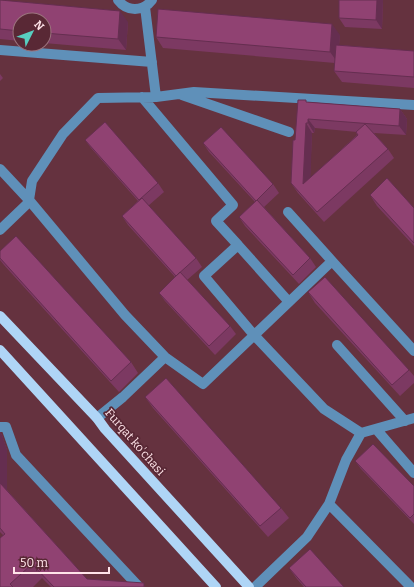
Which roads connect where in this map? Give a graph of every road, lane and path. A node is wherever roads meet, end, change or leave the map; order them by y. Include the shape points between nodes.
1 (118, 0) edge
2 (148, 3) edge
3 (0, 50) edge
4 (152, 62) junction
5 (180, 94) junction
6 (142, 97) junction
7 (156, 97) junction
8 (414, 105) edge
9 (289, 132) dead end
10 (0, 169) edge
11 (29, 200) junction
12 (288, 212) dead end
13 (0, 230) edge
14 (238, 245) junction
15 (332, 261) junction
16 (289, 302) junction
17 (0, 316) edge
18 (254, 335) junction
19 (337, 345) dead end
20 (0, 350) edge
21 (414, 351) edge
22 (165, 357) junction
23 (97, 418) junction
24 (410, 419) edge
25 (0, 427) edge
26 (376, 429) junction
27 (361, 433) junction
28 (414, 473) edge
29 (329, 504) junction
30 (139, 587) edge
31 (216, 587) edge
32 (249, 587) edge
33 (255, 587) edge
34 (411, 587) edge

1 - 2 street via 131,9 138,9
2 - 4 street
3 - 4 street
4 - 7 street
5 - 7 street
5 - 8 street via 194,92
5 - 9 street
6 - 7 street
6 - 11 street via 98,98 63,134 32,181
6 - 14 street via 233,205 216,221
10 - 11 street
11 - 13 street
11 - 22 street via 125,315
12 - 15 street
14 - 16 street
14 - 18 street via 204,276
15 - 16 street
15 - 21 street
16 - 18 street
17 - 23 main road, Furqat ko'chasi
18 - 22 street via 203,384
18 - 27 street via 324,409
19 - 24 street
20 - 31 main road
22 - 23 street
23 - 32 main road, Furqat ko'chasi via 105,430
24 - 26 street
25 - 30 street via 6,427 16,455
26 - 27 street
26 - 28 street
27 - 29 street via 346,460
29 - 33 street via 307,537
29 - 34 street

